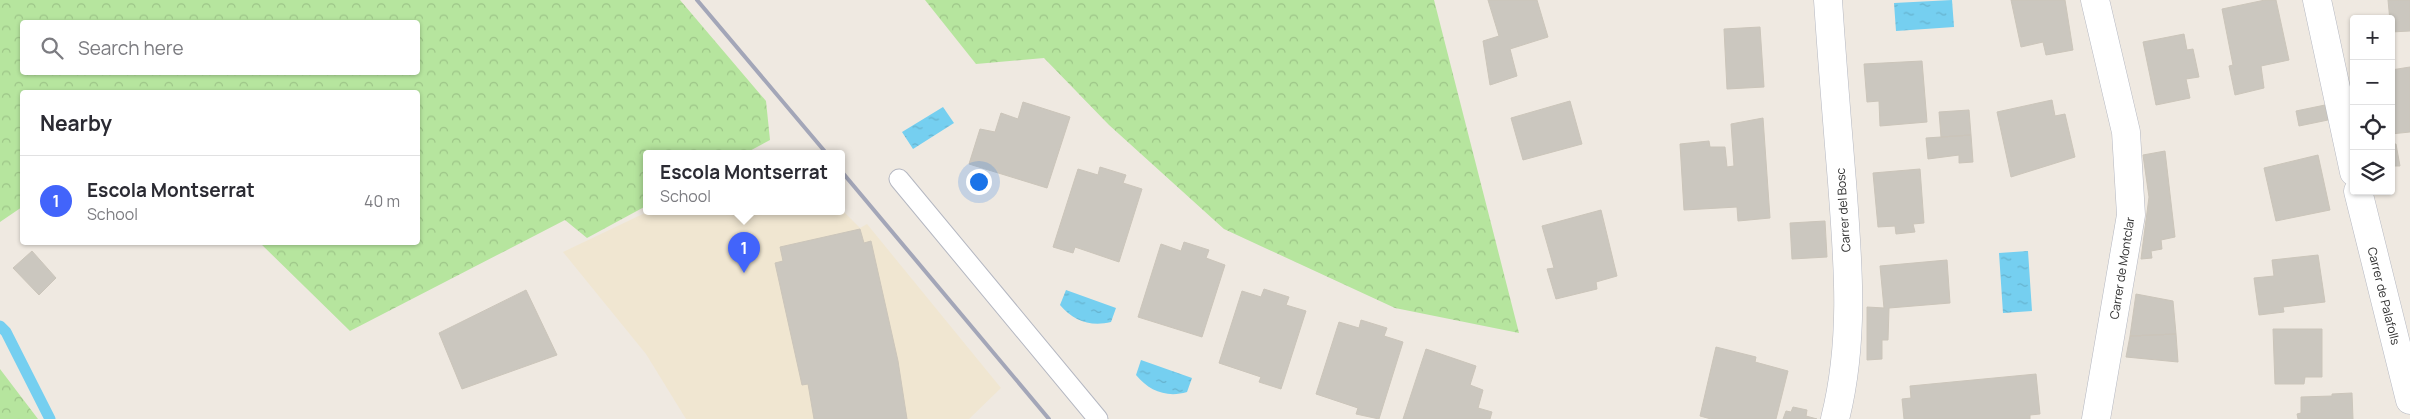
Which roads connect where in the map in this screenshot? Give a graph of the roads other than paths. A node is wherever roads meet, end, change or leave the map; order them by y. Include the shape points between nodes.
1 (1828, 0) edge
2 (2095, 0) edge
3 (2317, 0) edge
4 (2350, 153) edge
5 (899, 179) dead end
6 (2359, 195) edge
7 (2410, 400) edge
8 (1098, 419) edge
9 (1836, 419) edge
10 (2096, 419) edge

1 - 9 street, Carrer del Bosc via 1850,320
2 - 10 street, Carrer de Montclar via 2126,132 2131,215
3 - 4 street
5 - 8 lane
6 - 7 street, Carrer de Palafolls

